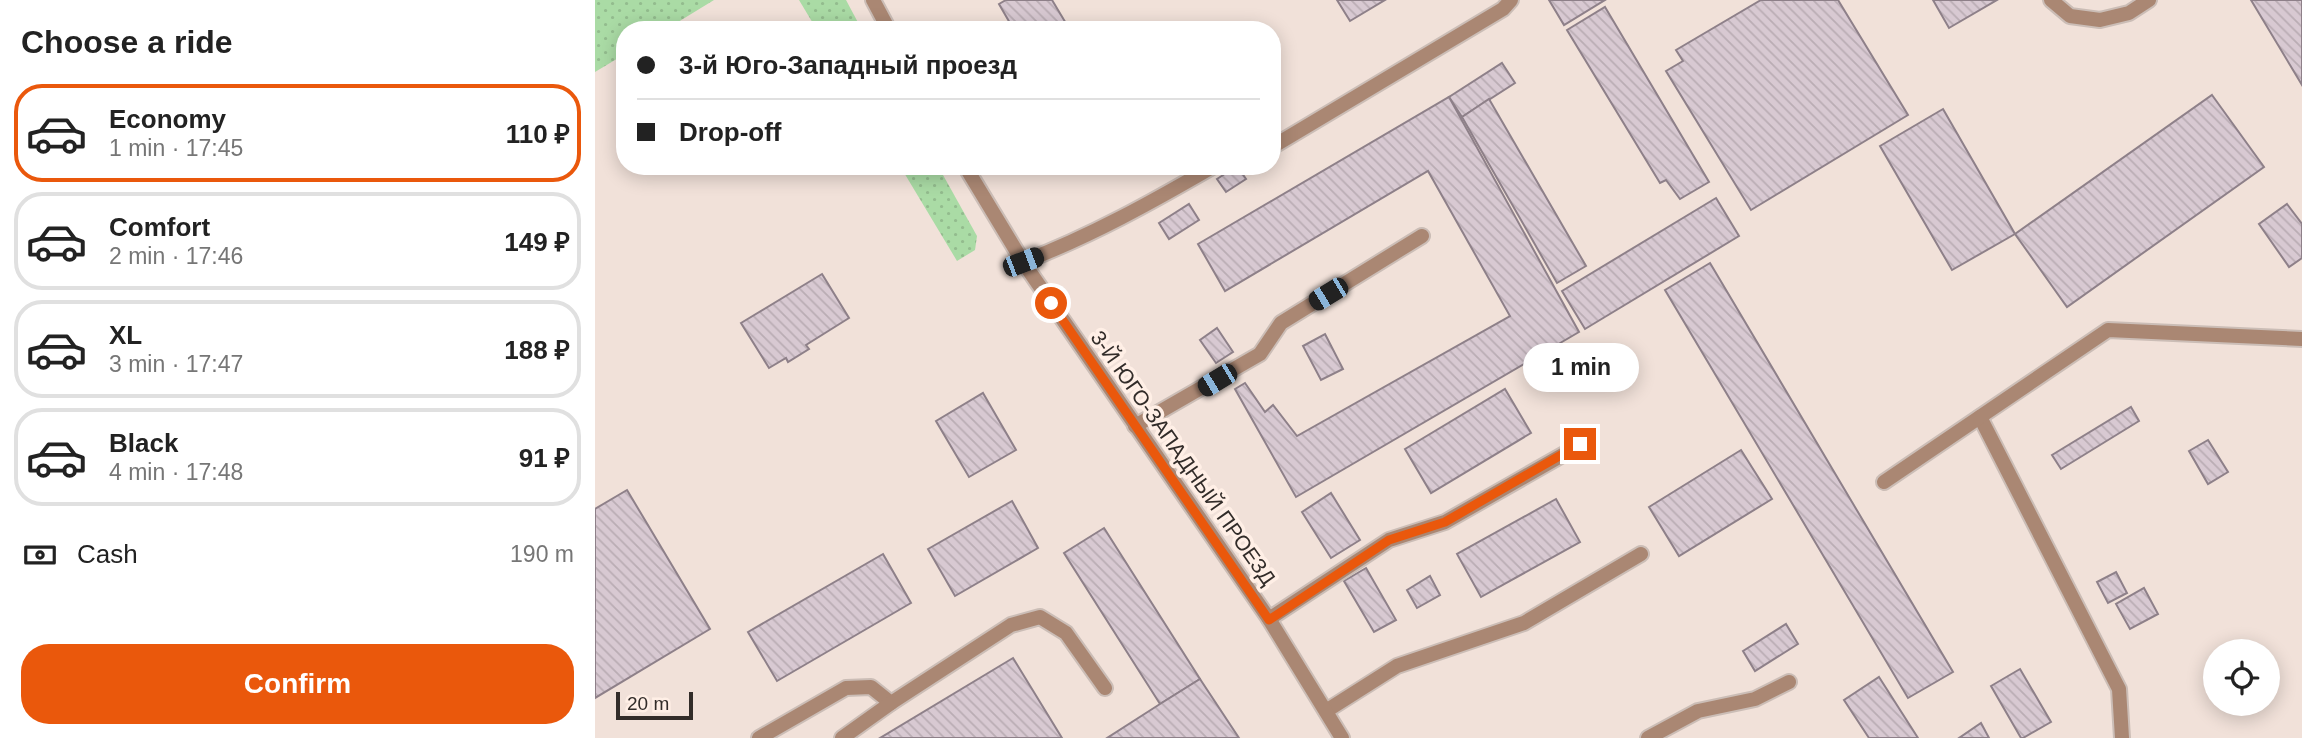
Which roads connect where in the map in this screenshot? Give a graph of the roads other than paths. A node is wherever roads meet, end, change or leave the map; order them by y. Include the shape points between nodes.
1 (873, 0) edge
2 (1511, 0) edge
3 (2051, 0) edge
4 (2149, 0) edge
5 (884, 21) edge
6 (1281, 141) edge
7 (970, 175) edge
8 (1198, 175) edge
9 (1422, 236) dead end
10 (1023, 262) junction
11 (2302, 339) edge
12 (1980, 417) junction
13 (1135, 426) junction
14 (1580, 444) dead end
15 (1884, 482) dead end
16 (1641, 554) dead end
17 (1269, 620) junction
18 (1789, 682) dead end
19 (1105, 688) dead end
20 (891, 703) junction
21 (1326, 711) junction
22 (758, 738) edge
23 (842, 738) edge
24 (1342, 738) edge
25 (1648, 738) edge
26 (2122, 738) edge

1 - 5 street
2 - 6 street via 1503,9
3 - 4 street via 2070,16 2100,20 2129,13
7 - 10 street, 3-Й ЮГО-ЗАПАДНЫЙ ПРОЕЗД
8 - 10 street via 1119,220
9 - 13 street via 1281,323 1260,354
10 - 13 street, 3-Й ЮГО-ЗАПАДНЫЙ ПРОЕЗД
11 - 12 street via 2108,330
12 - 15 street
12 - 26 street via 2119,689
13 - 17 street, 3-Й ЮГО-ЗАПАДНЫЙ ПРОЕЗД
14 - 17 street via 1445,522 1389,540
16 - 21 street via 1524,623 1397,666
17 - 21 street, 3-Й ЮГО-ЗАПАДНЫЙ ПРОЕЗД
18 - 25 street via 1755,699 1698,711
19 - 20 street via 1066,633 1040,617 1011,625
20 - 22 street via 871,687 846,688
20 - 23 street
21 - 24 street, 3-Й ЮГО-ЗАПАДНЫЙ ПРОЕЗД

